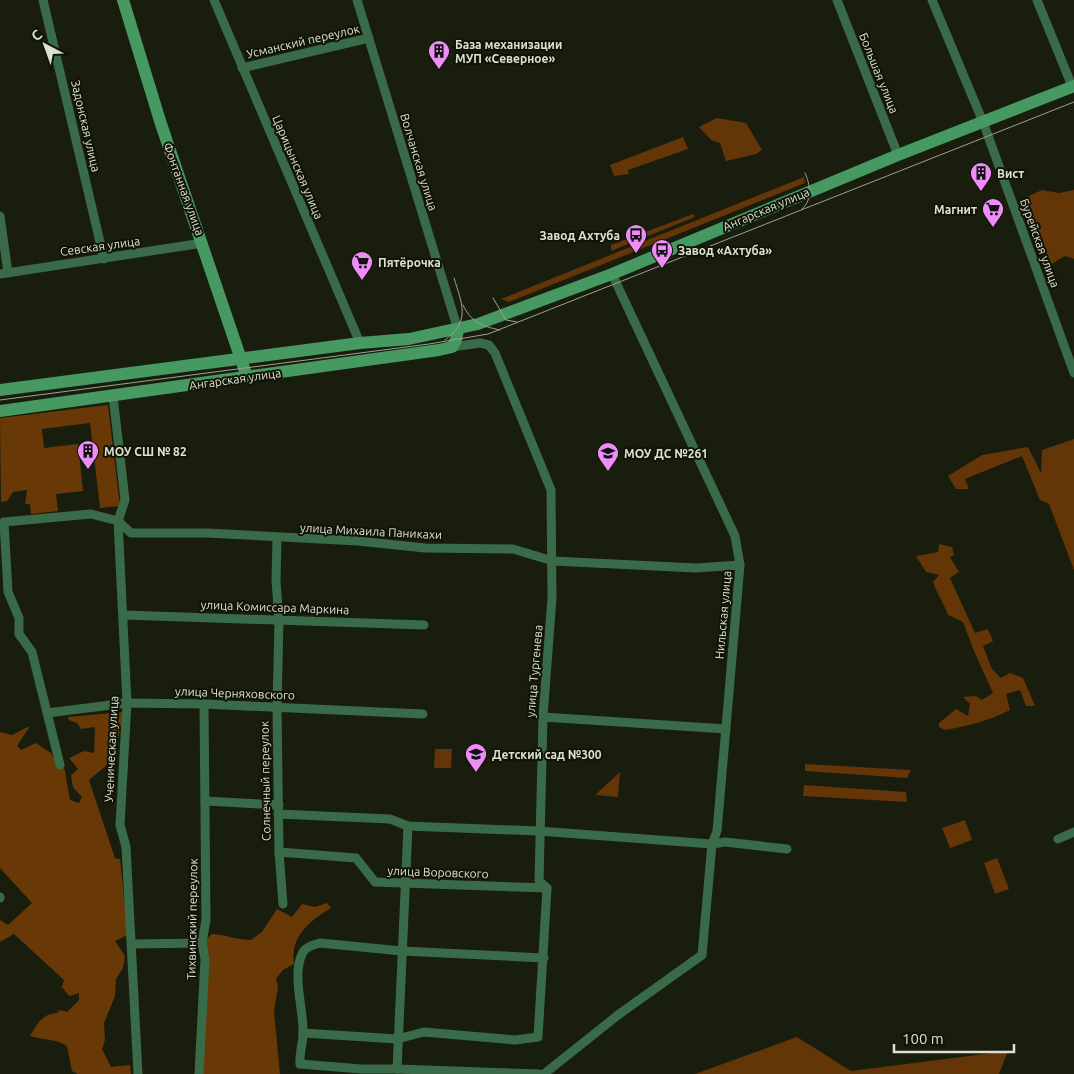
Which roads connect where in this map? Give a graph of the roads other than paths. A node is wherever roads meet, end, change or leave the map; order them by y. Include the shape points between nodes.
1 (43, 0) edge
2 (123, 0) edge
3 (214, 0) edge
4 (357, 0) edge
5 (836, 0) edge
6 (932, 0) edge
7 (1036, 0) edge
8 (369, 38) junction
9 (242, 68) junction
10 (1073, 86) edge
11 (984, 122) junction
12 (898, 155) junction
13 (0, 216) edge
14 (203, 243) junction
15 (104, 259) junction
16 (4, 273) edge
17 (612, 274) junction
18 (457, 341) junction
19 (360, 343) junction
20 (242, 359) junction
21 (1074, 373) edge
22 (247, 377) junction
23 (0, 390) edge
24 (113, 396) junction
25 (0, 411) edge
26 (118, 521) junction
27 (276, 538) junction
28 (552, 561) junction
29 (740, 565) junction
30 (124, 615) junction
31 (280, 620) junction
32 (424, 625) dead end
33 (127, 703) junction
34 (204, 704) junction
35 (277, 707) junction
36 (47, 713) junction
37 (423, 714) dead end
38 (542, 717) junction
39 (726, 729) junction
40 (60, 765) dead end
41 (205, 800) junction
42 (278, 809) junction
43 (408, 826) junction
44 (538, 831) junction
45 (1074, 832) edge
46 (1058, 839) dead end
47 (712, 844) junction
48 (787, 849) dead end
49 (279, 852) junction
50 (407, 884) junction
51 (547, 888) junction
52 (283, 904) dead end
53 (202, 943) junction
54 (132, 944) junction
55 (402, 951) junction
56 (544, 958) junction
57 (303, 1033) junction
58 (397, 1039) junction
59 (397, 1069) junction
60 (138, 1074) edge
61 (199, 1074) edge
62 (540, 1074) edge
63 (544, 1074) edge

1 - 15 street, Задонская улица
2 - 14 main road, Фонтанная улица via 161,124
3 - 9 street, Царицынская улица
4 - 8 street, Волчанская улица
5 - 12 street, Большая улица
6 - 11 street, Бурейская улица
7 - 10 street
8 - 9 street, Усманский переулок
8 - 18 street, Волчанская улица
9 - 19 street, Царицынская улица
10 - 11 main road, Ангарская улица
11 - 12 main road, Ангарская улица
11 - 21 street, Бурейская улица
12 - 17 main road, Ангарская улица
13 - 16 street
14 - 15 street, Севская улица
14 - 20 main road, Фонтанная улица
15 - 16 street, Севская улица
17 - 18 main road, Ангарская улица
17 - 29 street, Нильская улица via 735,536
18 - 19 main road, Ангарская улица via 409,339
18 - 22 main road, Ангарская улица
18 - 28 street, улица Тургенева via 489,345 495,353 551,490
19 - 20 main road, Ангарская улица
20 - 22 main road, Фонтанная улица
20 - 23 main road, Ангарская улица
22 - 24 main road, Ангарская улица
24 - 25 main road, Ангарская улица
24 - 26 street, Ученическая улица via 125,500
26 - 27 street, улица Михаила Паникахи via 131,533 207,533
26 - 30 street, Ученическая улица
26 - 36 street, улица Михаила Паникахи via 91,514 4,522 8,592 19,618 19,634 32,652
27 - 28 street, улица Михаила Паникахи via 425,548 513,549
27 - 31 street, Солнечный переулок
28 - 29 street, улица Михаила Паникахи via 696,568
28 - 38 street, улица Тургенева
29 - 39 street, Нильская улица
30 - 31 street, улица Комиссара Маркина
30 - 33 street, Ученическая улица
31 - 32 street, улица Комиссара Маркина
31 - 35 street, Солнечный переулок
33 - 34 street, улица Черняховского
33 - 36 street, улица Черняховского
33 - 54 street, Ученическая улица via 120,825 126,847
34 - 35 street, улица Черняховского
34 - 41 street, Тихвинский переулок
35 - 37 street, улица Черняховского
35 - 42 street, Солнечный переулок
36 - 40 street
38 - 39 street
38 - 44 street, улица Тургенева
39 - 47 street, Нильская улица via 717,831
41 - 42 street
41 - 53 street, Тихвинский переулок via 206,920
42 - 43 street via 390,819
42 - 49 street, Солнечный переулок
43 - 44 street
43 - 50 street
44 - 47 street
44 - 51 street, улица Тургенева via 538,881
45 - 46 street
47 - 48 street via 725,842
47 - 63 street, Нильская улица via 702,955 618,1015
49 - 50 street, улица Воровского via 356,858 375,882
49 - 52 street, Солнечный переулок
50 - 51 street, улица Воровского
50 - 55 street
51 - 56 street, улица Тургенева
53 - 54 street
53 - 61 street, Тихвинский переулок via 205,959
54 - 60 street, Ученическая улица
55 - 56 street
55 - 57 street via 320,943 308,947 300,964
55 - 58 street
56 - 58 street, улица Тургенева via 538,1037 515,1040 424,1032
57 - 58 street
57 - 59 street via 300,1064
58 - 59 street
59 - 62 street

